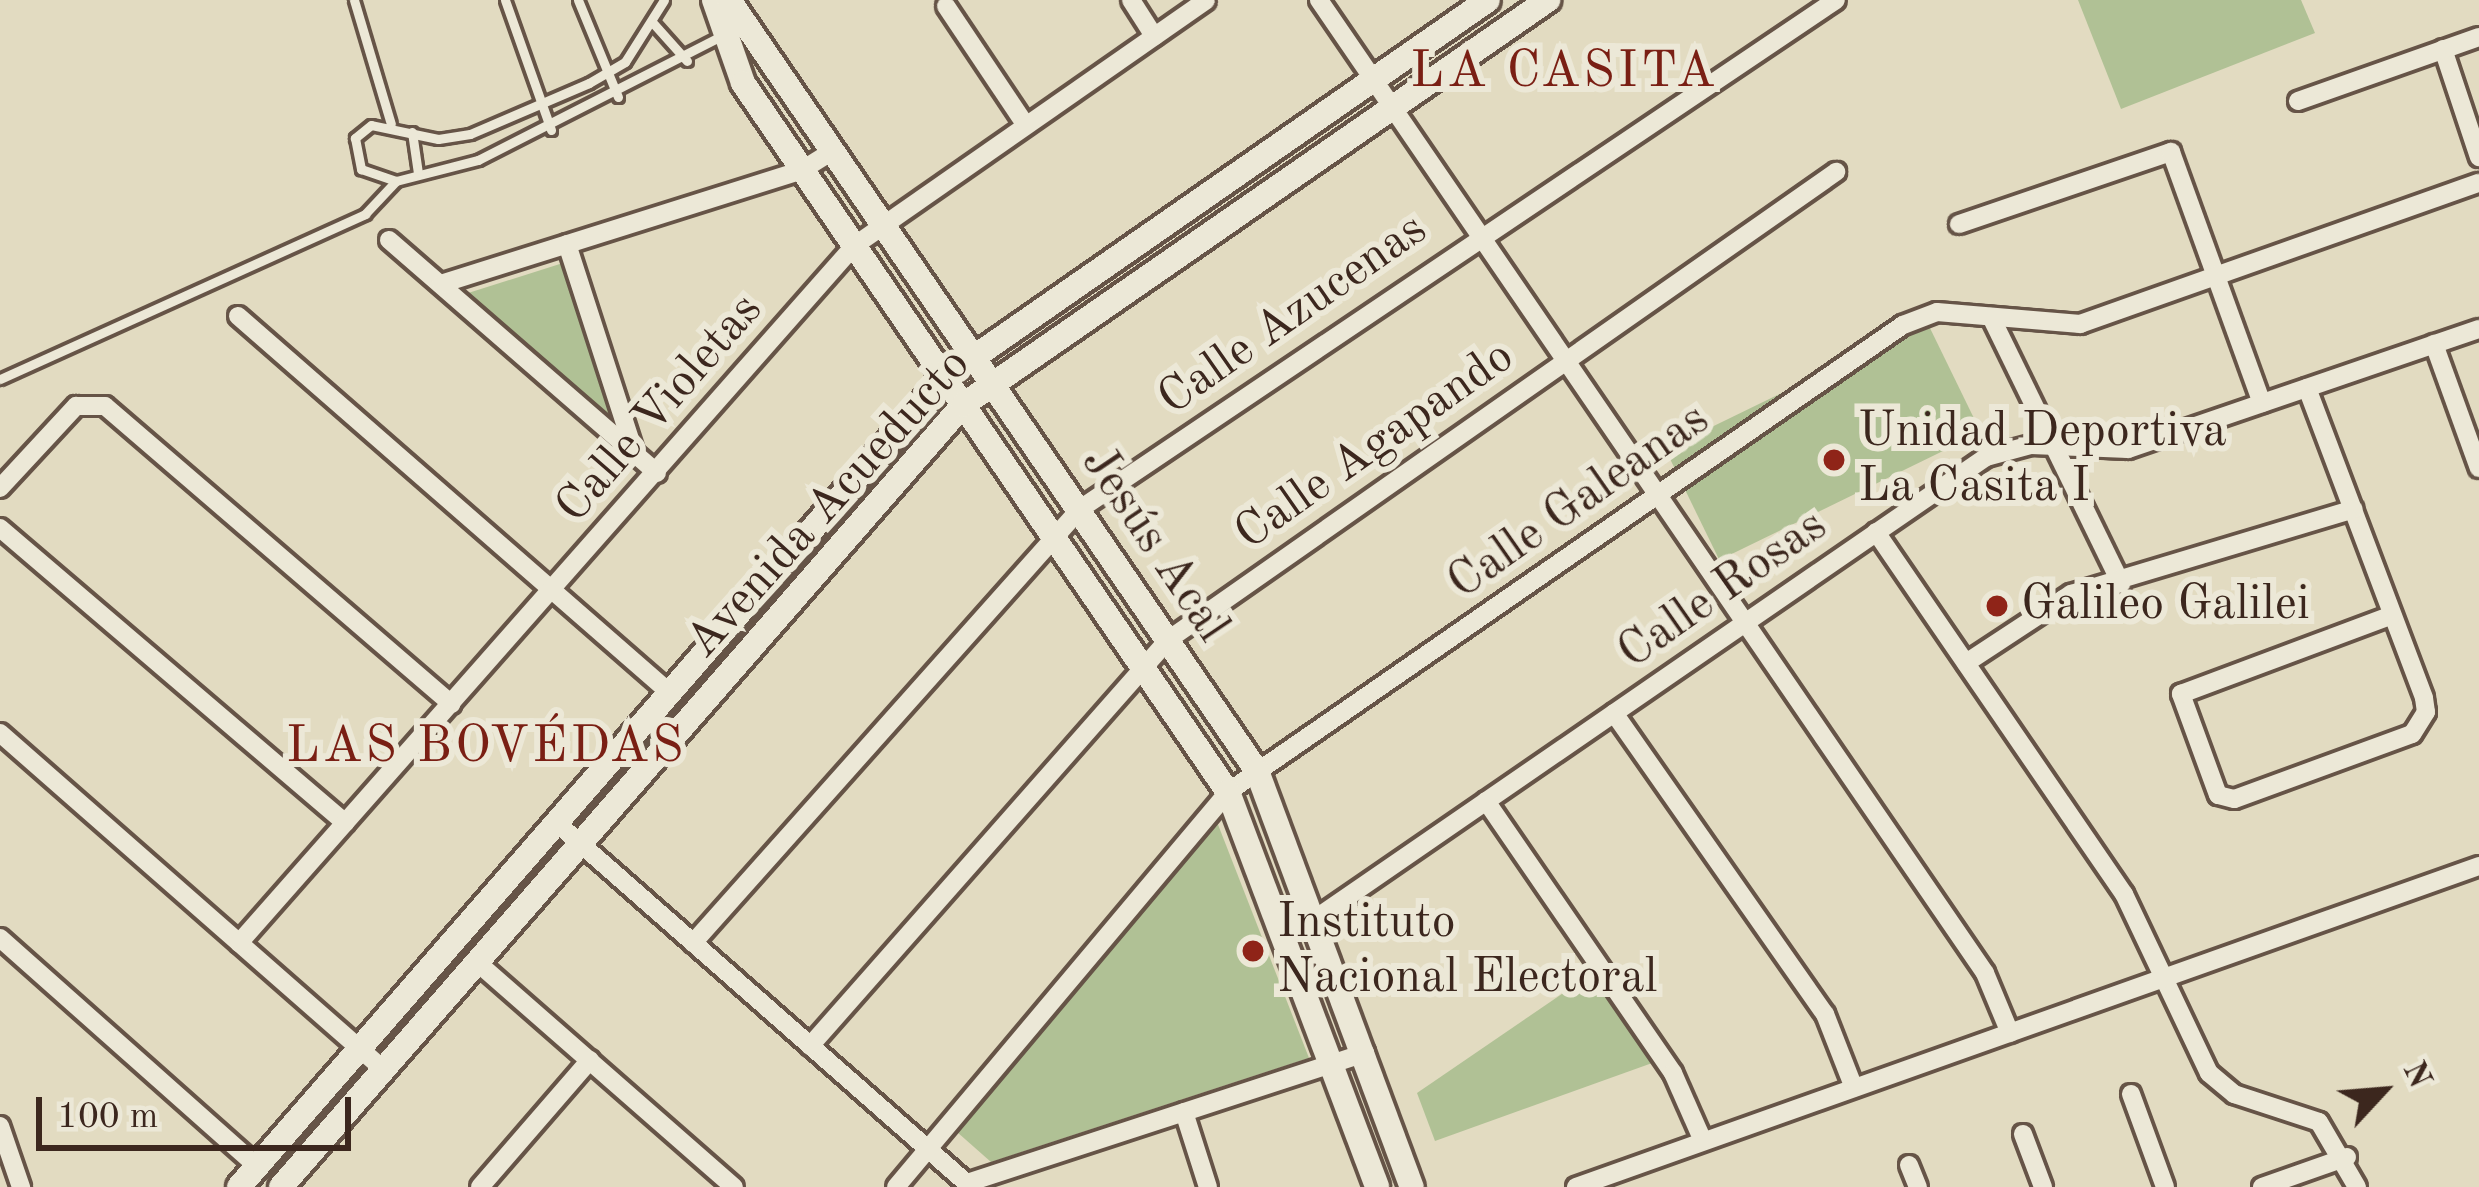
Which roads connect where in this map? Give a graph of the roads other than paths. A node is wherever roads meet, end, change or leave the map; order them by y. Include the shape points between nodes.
1 (354, 0) edge
2 (505, 0) edge
3 (578, 0) edge
4 (664, 0) edge
5 (714, 0) edge
6 (729, 0) edge
7 (1131, 0) edge
8 (1206, 0) edge
9 (1318, 0) edge
10 (1488, 0) edge
11 (1549, 0) edge
12 (1836, 0) edge
13 (946, 6) dead end
14 (653, 23) junction
15 (722, 36) junction
16 (1154, 36) junction
17 (2479, 37) edge
18 (2444, 50) junction
19 (687, 61) junction
20 (607, 72) junction
21 (1374, 80) junction
22 (618, 97) junction
23 (2297, 101) dead end
24 (542, 103) junction
25 (1392, 108) junction
26 (392, 124) junction
27 (1025, 124) junction
28 (551, 130) junction
29 (412, 132) junction
30 (470, 134) junction
31 (834, 150) junction
32 (2479, 157) edge
33 (478, 160) junction
34 (802, 170) junction
35 (1836, 172) dead end
36 (418, 173) junction
37 (396, 181) junction
38 (2479, 183) edge
39 (883, 222) junction
40 (1959, 224) dead end
41 (1479, 235) junction
42 (388, 240) dead end
43 (568, 244) junction
44 (854, 246) junction
45 (2220, 277) junction
46 (441, 284) junction
47 (238, 316) dead end
48 (1991, 317) junction
49 (2479, 329) edge
50 (2434, 344) junction
51 (973, 354) junction
52 (1565, 360) junction
53 (944, 378) junction
54 (0, 379) edge
55 (992, 381) junction
56 (2307, 388) junction
57 (2262, 403) junction
58 (963, 405) junction
59 (2054, 447) junction
60 (634, 453) junction
61 (2479, 468) edge
62 (657, 473) junction
63 (0, 488) edge
64 (1658, 495) junction
65 (1080, 509) junction
66 (2354, 509) junction
67 (0, 528) edge
68 (1876, 532) junction
69 (1051, 533) junction
70 (2121, 584) junction
71 (553, 590) junction
72 (2392, 615) junction
73 (1745, 622) junction
74 (1168, 640) junction
75 (1966, 663) junction
76 (1141, 664) junction
77 (670, 693) junction
78 (451, 704) junction
79 (1614, 712) junction
80 (3, 743) edge
81 (1257, 771) junction
82 (1228, 792) junction
83 (1486, 801) junction
84 (556, 823) junction
85 (345, 824) junction
86 (581, 844) junction
87 (2479, 866) edge
88 (1318, 917) junction
89 (0, 938) edge
90 (239, 943) junction
91 (694, 944) junction
92 (478, 963) junction
93 (2166, 977) junction
94 (2010, 1033) junction
95 (810, 1046) junction
96 (360, 1049) junction
97 (1365, 1053) junction
98 (590, 1060) junction
99 (1333, 1064) junction
100 (384, 1070) junction
101 (1853, 1088) junction
102 (2131, 1094) dead end
103 (1184, 1112) junction
104 (0, 1126) edge
105 (2023, 1134) dead end
106 (1703, 1141) junction
107 (928, 1149) junction
108 (2347, 1156) junction
109 (1909, 1165) dead end
110 (257, 1166) junction
111 (13, 1182) edge
112 (485, 1185) edge
113 (969, 1185) edge
114 (239, 1187) edge
115 (281, 1187) edge
116 (734, 1187) edge
117 (896, 1187) edge
118 (1208, 1187) edge
119 (1377, 1187) edge
120 (1412, 1187) edge
121 (1576, 1187) edge
122 (1918, 1187) edge
123 (2043, 1187) edge
124 (2165, 1187) edge
125 (2262, 1187) edge
126 (2357, 1187) edge

1 - 26 lane
2 - 24 lane
3 - 20 lane
4 - 14 lane
5 - 15 street, Jesús Acal
6 - 31 street, Jesús Acal
7 - 16 street
8 - 16 street, Calle Violetas
9 - 21 street
10 - 21 street, Avenida Acueducto
11 - 25 street, Avenida Acueducto
12 - 41 street, Calle Azucenas
13 - 27 street
14 - 19 lane
14 - 20 lane
15 - 19 lane
15 - 34 street, Jesús Acal
16 - 27 street, Calle Violetas
17 - 18 street
18 - 23 street
18 - 32 street
19 - 22 lane
20 - 22 lane
20 - 24 lane
21 - 25 street
21 - 51 street, Avenida Acueducto
22 - 28 lane
24 - 28 lane
24 - 30 lane
25 - 41 street
25 - 55 street, Avenida Acueducto
26 - 29 lane
26 - 37 lane via 355,139 355,157 361,169
27 - 39 street, Calle Violetas
28 - 33 lane
29 - 30 lane
29 - 36 lane
30 - 33 lane
31 - 34 street
31 - 39 street, Jesús Acal
33 - 36 lane
34 - 43 street
34 - 44 street, Jesús Acal
35 - 52 street, Calle Agapando
36 - 37 lane
37 - 54 lane via 364,214
38 - 45 street, Calle Galeanas
39 - 44 street, Calle Violetas
39 - 51 street, Jesús Acal
40 - 45 street via 2156,150 2180,161
41 - 52 street
41 - 65 street, Calle Azucenas
42 - 46 street
43 - 46 street
43 - 60 street
44 - 53 street, Jesús Acal
44 - 62 street, Calle Violetas
45 - 48 street, Calle Galeanas via 2080,324
45 - 57 street
46 - 60 street
47 - 71 street
48 - 59 street
48 - 64 street, Calle Galeanas via 1919,315
49 - 50 street, Calle Rosas
50 - 56 street, Calle Rosas
50 - 61 street
51 - 53 street, Avenida Acueducto
51 - 55 street, Jesús Acal
52 - 64 street
52 - 74 street, Calle Agapando
53 - 58 street, Jesús Acal
53 - 77 street, Avenida Acueducto
55 - 58 street, Avenida Acueducto
55 - 65 street, Jesús Acal
56 - 57 street, Calle Rosas
56 - 66 street
57 - 59 street, Calle Rosas via 2128,449
58 - 69 street, Jesús Acal
58 - 86 street, Avenida Acueducto
59 - 68 street, Calle Rosas via 1999,451
59 - 70 street
60 - 62 street
62 - 71 street, Calle Violetas
63 - 78 street via 76,406 105,406
64 - 73 street
64 - 81 street, Calle Galeanas
65 - 69 street, Calle Azucenas
65 - 74 street, Jesús Acal
66 - 70 street
66 - 72 street
67 - 85 street
68 - 73 street, Calle Rosas
68 - 75 street
69 - 76 street, Jesús Acal
69 - 91 street, Calle Azucenas
70 - 75 street via 2072,594
71 - 77 street
71 - 78 street, Calle Violetas
72 - 72 street via 2192,685 2180,710 2207,783 2234,799 2412,734 2426,712
73 - 79 street, Calle Rosas
73 - 94 street via 1985,974
74 - 76 street, Calle Agapando
74 - 81 street, Jesús Acal
75 - 93 street via 2124,894
76 - 82 street, Jesús Acal
76 - 95 street, Calle Agapando
77 - 84 street, Avenida Acueducto
78 - 85 street, Calle Violetas
79 - 83 street, Calle Rosas
79 - 101 street via 1825,1014
80 - 90 street
81 - 82 street, Calle Galeanas
81 - 88 street, Jesús Acal
82 - 99 street, Jesús Acal
82 - 107 street, Calle Galeanas
83 - 88 street, Calle Rosas
83 - 106 street via 1673,1073
84 - 86 street
84 - 96 street, Avenida Acueducto
85 - 90 street, Calle Violetas
86 - 91 street
86 - 92 street, Avenida Acueducto
87 - 93 street
88 - 97 street, Jesús Acal
89 - 110 street
90 - 96 street
91 - 95 street
92 - 98 street
92 - 100 street, Avenida Acueducto
93 - 94 street
93 - 108 street via 2220,1086 2319,1122
94 - 101 street
95 - 107 street
96 - 100 street
96 - 110 street, Avenida Acueducto
97 - 99 street
97 - 120 street, Jesús Acal
98 - 112 street
98 - 116 street
99 - 103 street
99 - 119 street, Jesús Acal
100 - 115 street, Avenida Acueducto
101 - 106 street
102 - 124 street
103 - 113 street
103 - 118 street
104 - 111 street
105 - 123 street
106 - 121 street
107 - 113 street
107 - 117 street, Calle Galeanas
108 - 125 street
108 - 126 street
109 - 122 street
110 - 114 street, Avenida Acueducto

